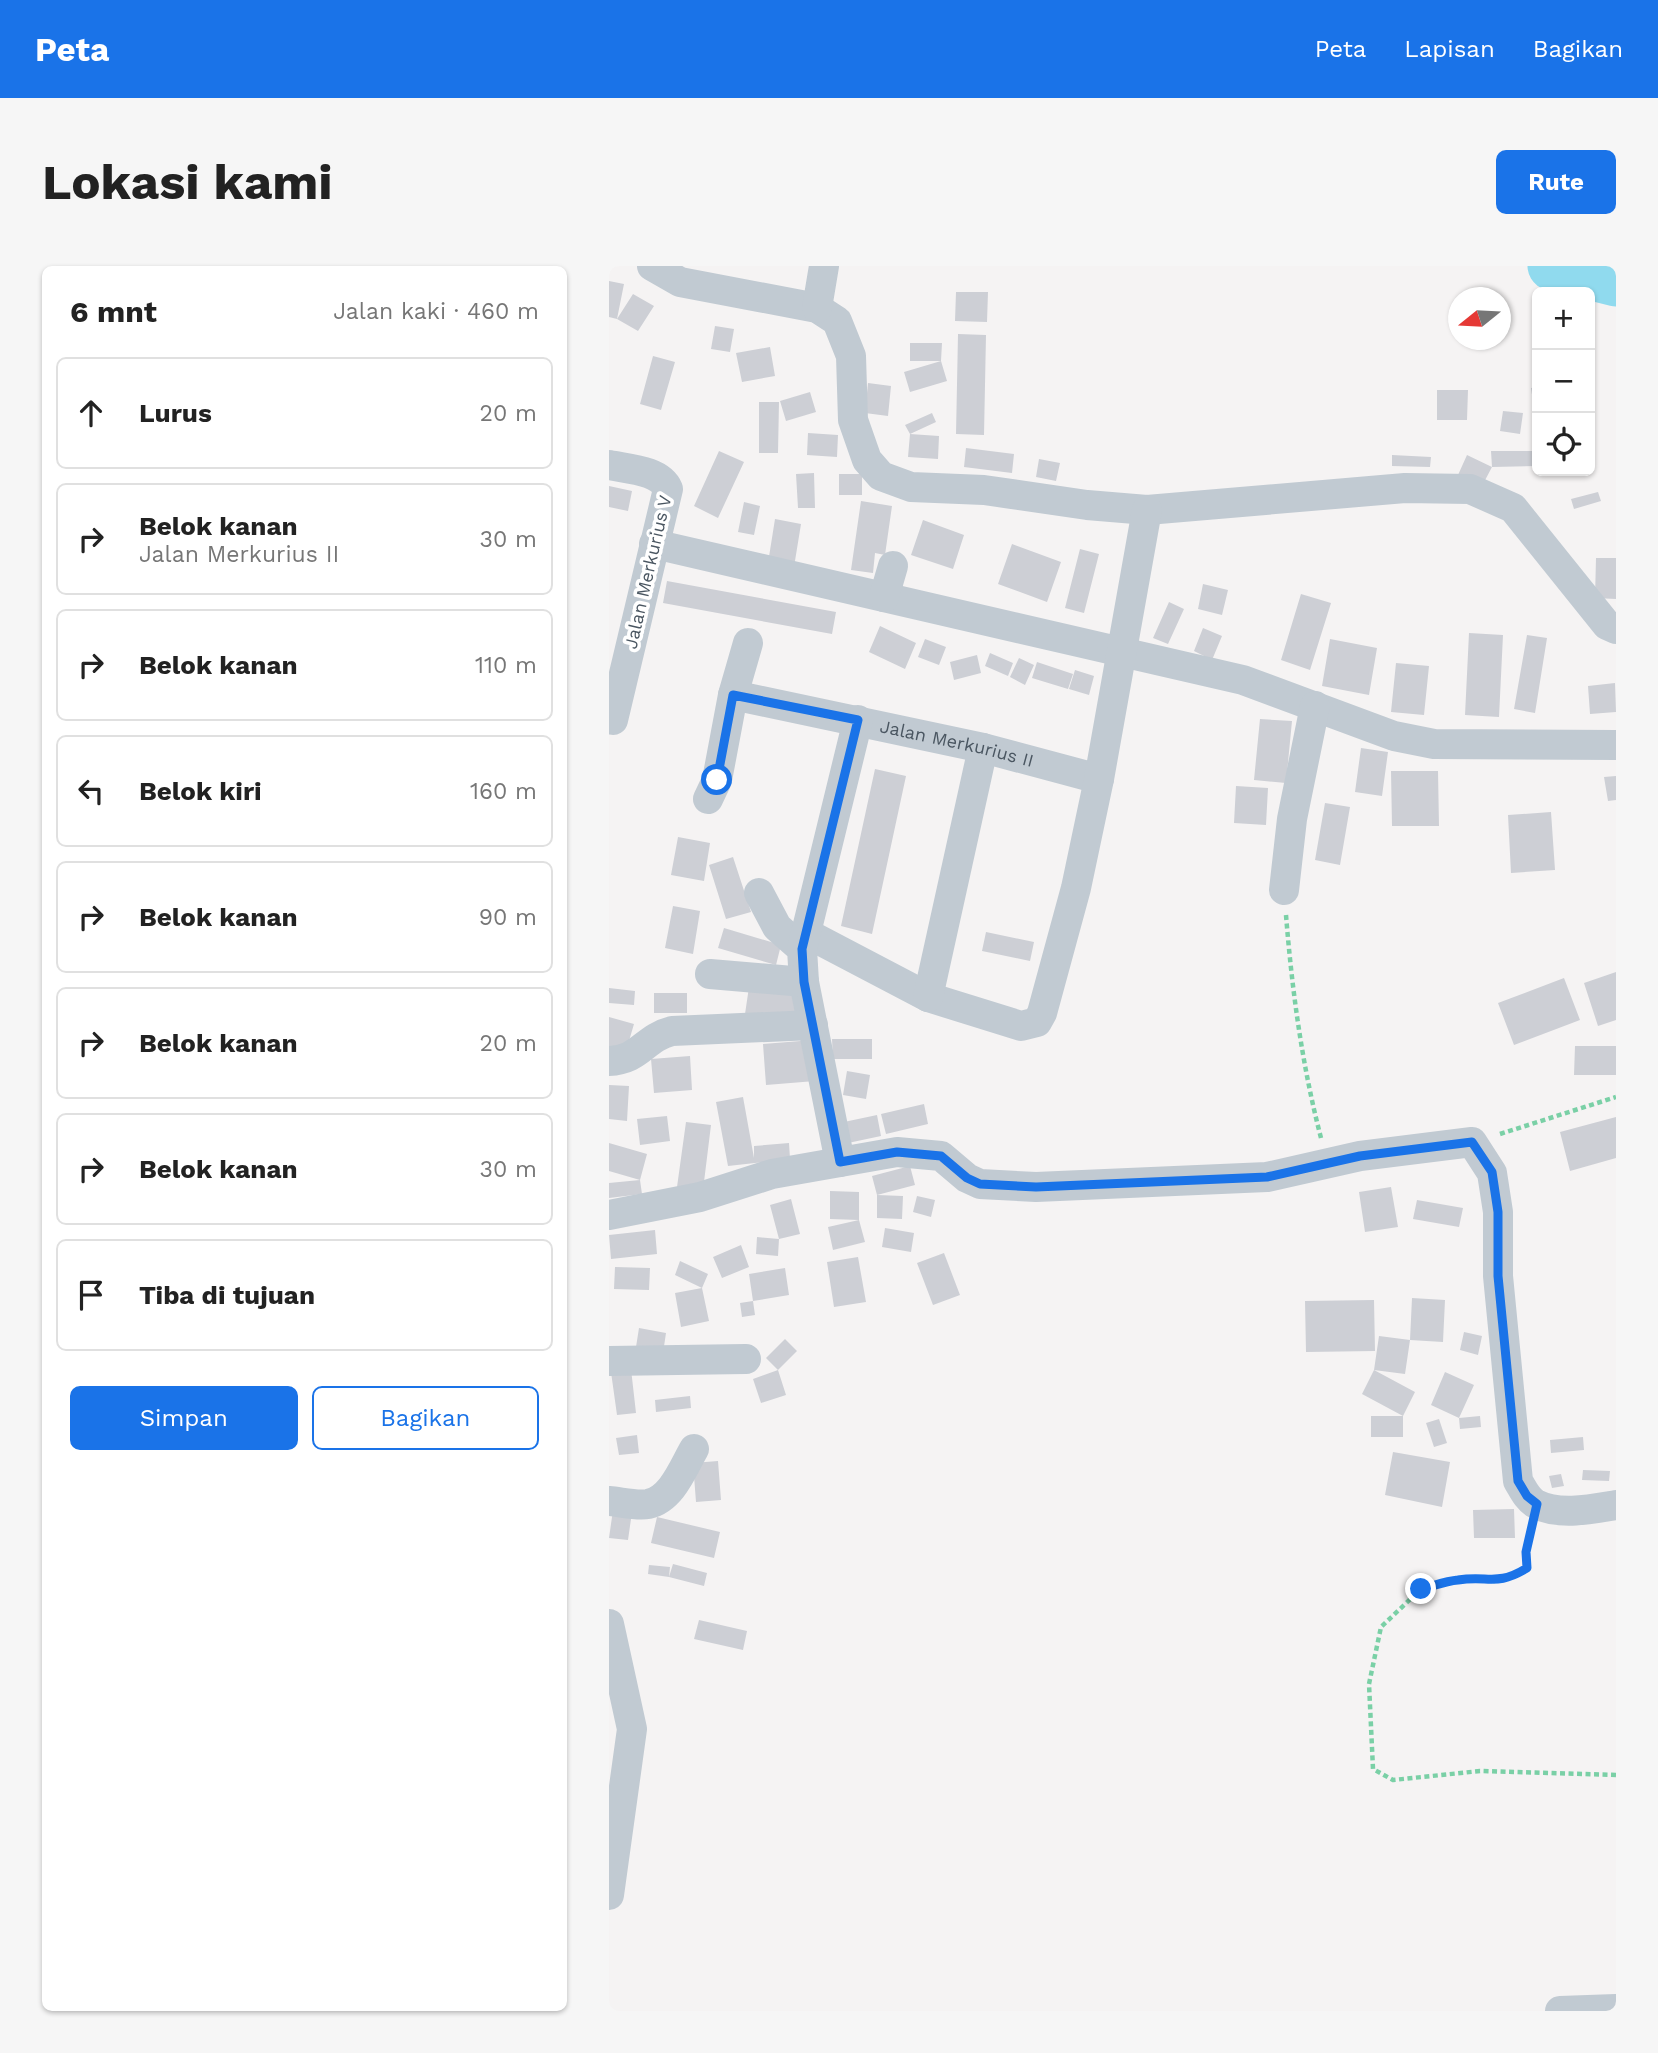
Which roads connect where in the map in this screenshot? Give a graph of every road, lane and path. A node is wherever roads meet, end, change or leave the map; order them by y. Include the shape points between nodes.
1 (652, 266) edge
2 (824, 266) edge
3 (817, 308) junction
4 (609, 465) edge
5 (1147, 510) junction
6 (654, 544) junction
7 (893, 566) dead end
8 (884, 597) junction
9 (1616, 629) edge
10 (748, 643) dead end
11 (1121, 652) junction
12 (733, 695) junction
13 (1315, 706) junction
14 (613, 712) edge
15 (858, 720) junction
16 (1616, 745) edge
17 (983, 748) junction
18 (1099, 779) junction
19 (708, 799) dead end
20 (1284, 890) joint
21 (759, 893) dead end
22 (804, 941) junction
23 (710, 974) dead end
24 (804, 982) junction
25 (928, 997) junction
26 (813, 1026) junction
27 (609, 1060) edge
28 (1616, 1097) edge
29 (1472, 1142) junction
30 (840, 1162) junction
31 (1328, 1163) junction
32 (609, 1215) edge
33 (746, 1359) dead end
34 (609, 1361) edge
35 (694, 1450) dead end
36 (609, 1501) edge
37 (1537, 1504) junction
38 (1616, 1506) edge
39 (610, 1631) edge
40 (1616, 1775) edge
41 (610, 1880) edge
42 (1616, 2009) edge
43 (1560, 2011) edge

1 - 3 street via 680,282
2 - 3 street
3 - 5 street via 838,321 851,356 853,420 867,460 881,476 911,487 984,490
4 - 6 street, Jalan Merkurius V via 665,480 668,489
5 - 9 street via 1405,488 1470,489 1513,508 1607,625
5 - 11 street
6 - 8 street
6 - 14 street, Jalan Merkurius V
7 - 8 street
8 - 11 street
10 - 12 street
11 - 13 street via 1244,680
11 - 18 street
12 - 15 street, Jalan Merkurius II
12 - 19 street via 717,780
13 - 16 street via 1394,736 1434,744
13 - 20 street
15 - 17 street, Jalan Merkurius II
15 - 22 street
17 - 18 street, Jalan Merkurius II
17 - 25 street
18 - 25 street via 1076,888 1037,1022 1021,1026
20 - 31 path via 1292,990
21 - 22 street via 777,927
22 - 24 street
22 - 25 street
23 - 24 street
24 - 26 street
26 - 27 street via 672,1031 627,1059
26 - 30 street
28 - 29 path
29 - 31 street
29 - 37 street via 1492,1172 1498,1212 1498,1276 1518,1481
30 - 31 street via 897,1152 941,1156 980,1184 1036,1187 1267,1177
30 - 32 street via 772,1174 700,1197
33 - 34 street
35 - 36 street via 673,1487 659,1499 648,1504
37 - 38 street via 1559,1510
37 - 40 path via 1527,1568 1494,1581 1459,1579 1421,1589 1381,1627 1369,1684 1373,1769 1393,1780 1481,1771
39 - 41 street via 632,1728
42 - 43 street

